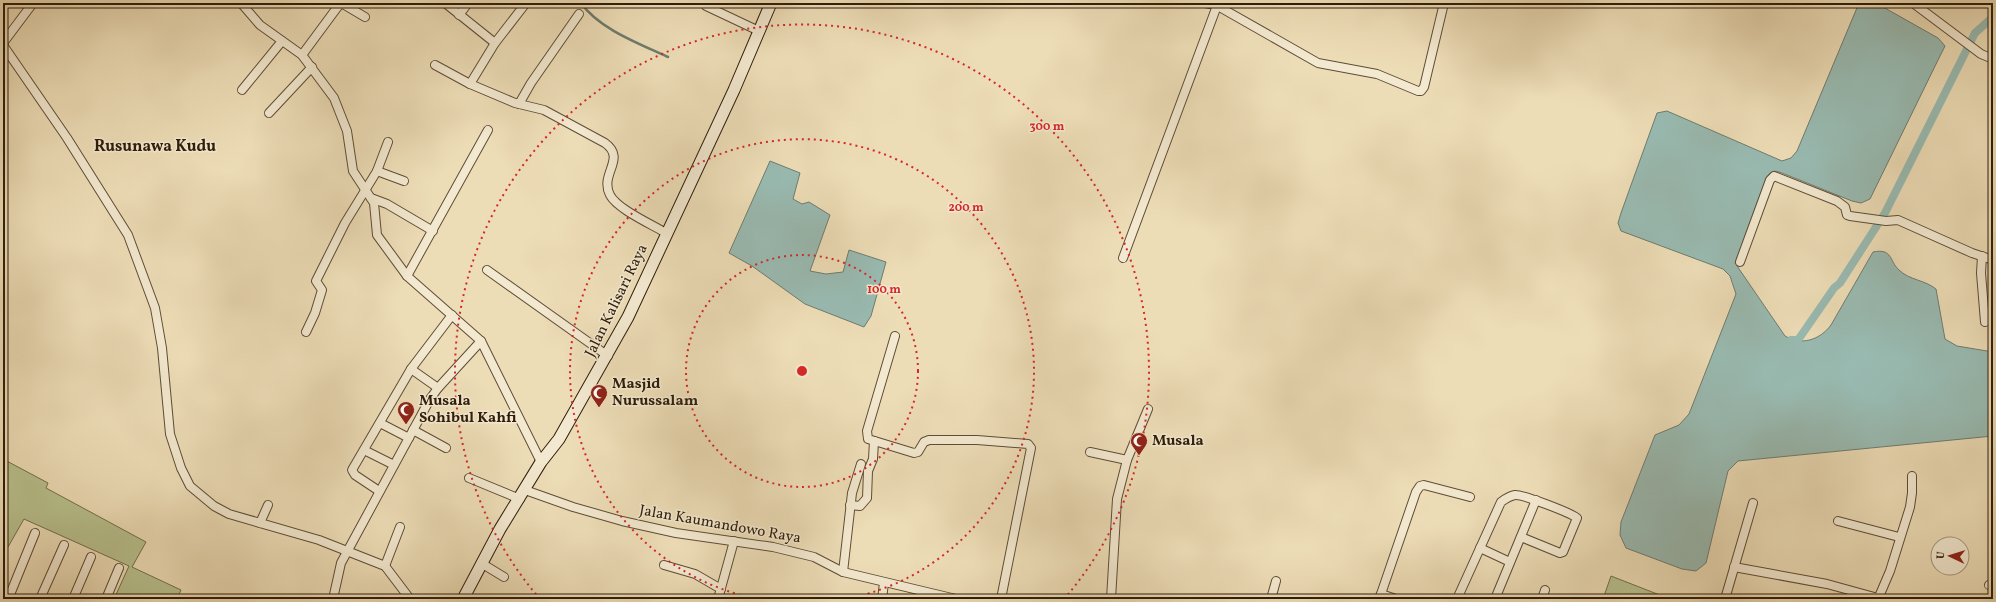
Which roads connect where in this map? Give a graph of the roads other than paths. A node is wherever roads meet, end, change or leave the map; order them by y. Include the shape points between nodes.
1 (33, 3) edge
2 (241, 3) edge
3 (445, 3) edge
4 (468, 3) edge
5 (526, 3) edge
6 (771, 3) edge
7 (1205, 3) edge
8 (1444, 3) edge
9 (1913, 3) edge
10 (1217, 4) edge
11 (706, 6) dead end
12 (579, 14) dead end
13 (459, 15) junction
14 (365, 18) dead end
15 (759, 31) junction
16 (282, 41) junction
17 (495, 43) junction
18 (3, 44) edge
19 (302, 55) junction
20 (1993, 59) edge
21 (434, 65) dead end
22 (312, 67) junction
23 (470, 84) junction
24 (242, 90) dead end
25 (519, 104) junction
26 (269, 114) dead end
27 (488, 130) dead end
28 (388, 142) dead end
29 (378, 171) junction
30 (404, 181) dead end
31 (369, 195) junction
32 (433, 231) junction
33 (666, 233) junction
34 (1982, 256) junction
35 (1123, 258) dead end
36 (1993, 260) edge
37 (1740, 262) dead end
38 (487, 270) dead end
39 (407, 276) junction
40 (452, 315) junction
41 (1985, 322) dead end
42 (306, 332) dead end
43 (894, 336) dead end
44 (481, 342) junction
45 (608, 356) junction
46 (411, 369) junction
47 (438, 388) junction
48 (1148, 409) dead end
49 (380, 423) junction
50 (413, 430) junction
51 (409, 438) junction
52 (874, 441) junction
53 (446, 448) dead end
54 (364, 450) junction
55 (1090, 452) dead end
56 (1127, 460) junction
57 (541, 462) junction
58 (860, 464) dead end
59 (394, 465) junction
60 (1912, 476) dead end
61 (469, 478) dead end
62 (379, 491) junction
63 (522, 494) junction
64 (1470, 497) dead end
65 (1536, 500) junction
66 (1753, 503) dead end
67 (268, 505) dead end
68 (850, 505) junction
69 (1838, 521) dead end
70 (260, 524) junction
71 (400, 527) dead end
72 (34, 533) dead end
73 (1520, 537) junction
74 (1899, 537) junction
75 (734, 541) junction
76 (64, 545) dead end
77 (1480, 548) junction
78 (347, 552) junction
79 (91, 557) dead end
80 (1510, 562) junction
81 (481, 563) junction
82 (385, 566) junction
83 (664, 566) dead end
84 (1734, 567) junction
85 (120, 568) dead end
86 (843, 572) junction
87 (504, 577) dead end
88 (1276, 581) dead end
89 (884, 583) junction
90 (721, 590) junction
91 (1545, 590) dead end
92 (1380, 596) edge
93 (8, 597) edge
94 (40, 599) edge
95 (73, 599) edge
96 (106, 599) edge
97 (333, 599) edge
98 (410, 599) edge
99 (463, 599) edge
100 (718, 599) edge
101 (882, 599) edge
102 (956, 599) edge
103 (1001, 599) edge
104 (1111, 599) edge
105 (1271, 599) edge
106 (1396, 599) edge
107 (1457, 599) edge
108 (1495, 599) edge
109 (1542, 599) edge
110 (1725, 599) edge
111 (1878, 599) edge

1 - 18 street
2 - 16 street via 260,25
3 - 13 street
4 - 13 street
5 - 17 street
6 - 15 street, Jalan Kalisari Raya
7 - 10 street
8 - 10 street via 1424,87 1418,91 1377,74 1318,63
9 - 20 street via 1981,54
10 - 35 street
11 - 15 street
12 - 25 street
13 - 17 street
14 - 19 street via 344,4 339,4
15 - 33 street, Jalan Kalisari Raya
16 - 19 street
16 - 24 street
17 - 23 street
18 - 70 street via 67,138 128,235 155,308 162,348 168,419 177,459 185,478 196,492 214,506
19 - 22 street
21 - 23 street
22 - 26 street
22 - 31 street via 334,98 347,130 353,171
23 - 25 street
25 - 33 street via 544,110 611,147 615,159 608,176 610,196 623,208
27 - 32 street
28 - 29 street
29 - 30 street
29 - 31 street
31 - 32 street
31 - 39 street via 375,209 377,235
31 - 42 street via 346,223 316,281 322,290
32 - 39 street
33 - 45 street, Jalan Kalisari Raya
34 - 36 street
34 - 37 street via 1898,220 1886,221 1847,215 1845,207 1837,201 1774,176 1770,180
34 - 41 street
38 - 45 street
39 - 40 street
40 - 44 street
40 - 46 street
43 - 52 street via 867,431 868,438
44 - 47 street
44 - 57 street
45 - 57 street, Jalan Kalisari Raya via 559,439
46 - 47 street
46 - 49 street
47 - 50 street
48 - 56 street
49 - 51 street
49 - 54 street
50 - 51 street
50 - 53 street
51 - 59 street
52 - 68 street via 873,459 868,471 867,498 860,506
52 - 103 street via 914,453 929,440 1028,444 1032,453 1023,483
54 - 59 street
54 - 62 street via 352,470
55 - 56 street
56 - 104 street via 1117,499
57 - 63 street, Jalan Kalisari Raya
58 - 68 street
59 - 62 street
60 - 74 street via 1911,500
61 - 63 street, Jalan Kaumandowo Raya
62 - 78 street
63 - 75 street, Jalan Kaumandowo Raya via 676,533
63 - 81 street, Jalan Kalisari Raya
64 - 92 street via 1420,486
65 - 73 street
65 - 73 street via 1575,516 1577,520 1563,552 1560,553
65 - 77 street via 1514,495 1501,502
66 - 84 street
67 - 70 street
68 - 86 street
69 - 74 street
70 - 78 street via 319,540
71 - 82 street
72 - 93 street
73 - 80 street
74 - 111 street via 1890,571
75 - 86 street, Jalan Kaumandowo Raya via 814,557
75 - 90 street
76 - 94 street
77 - 80 street
77 - 107 street
78 - 82 street
78 - 97 street via 341,563
79 - 95 street
80 - 108 street
81 - 87 street
81 - 99 street, Jalan Kalisari Raya
82 - 98 street
83 - 90 street via 695,574
84 - 110 street
84 - 111 street via 1828,584
85 - 96 street
86 - 89 street, Jalan Kaumandowo Raya
88 - 105 street
89 - 101 street
89 - 102 street, Jalan Kaumandowo Raya
90 - 100 street
91 - 109 street
92 - 106 street

